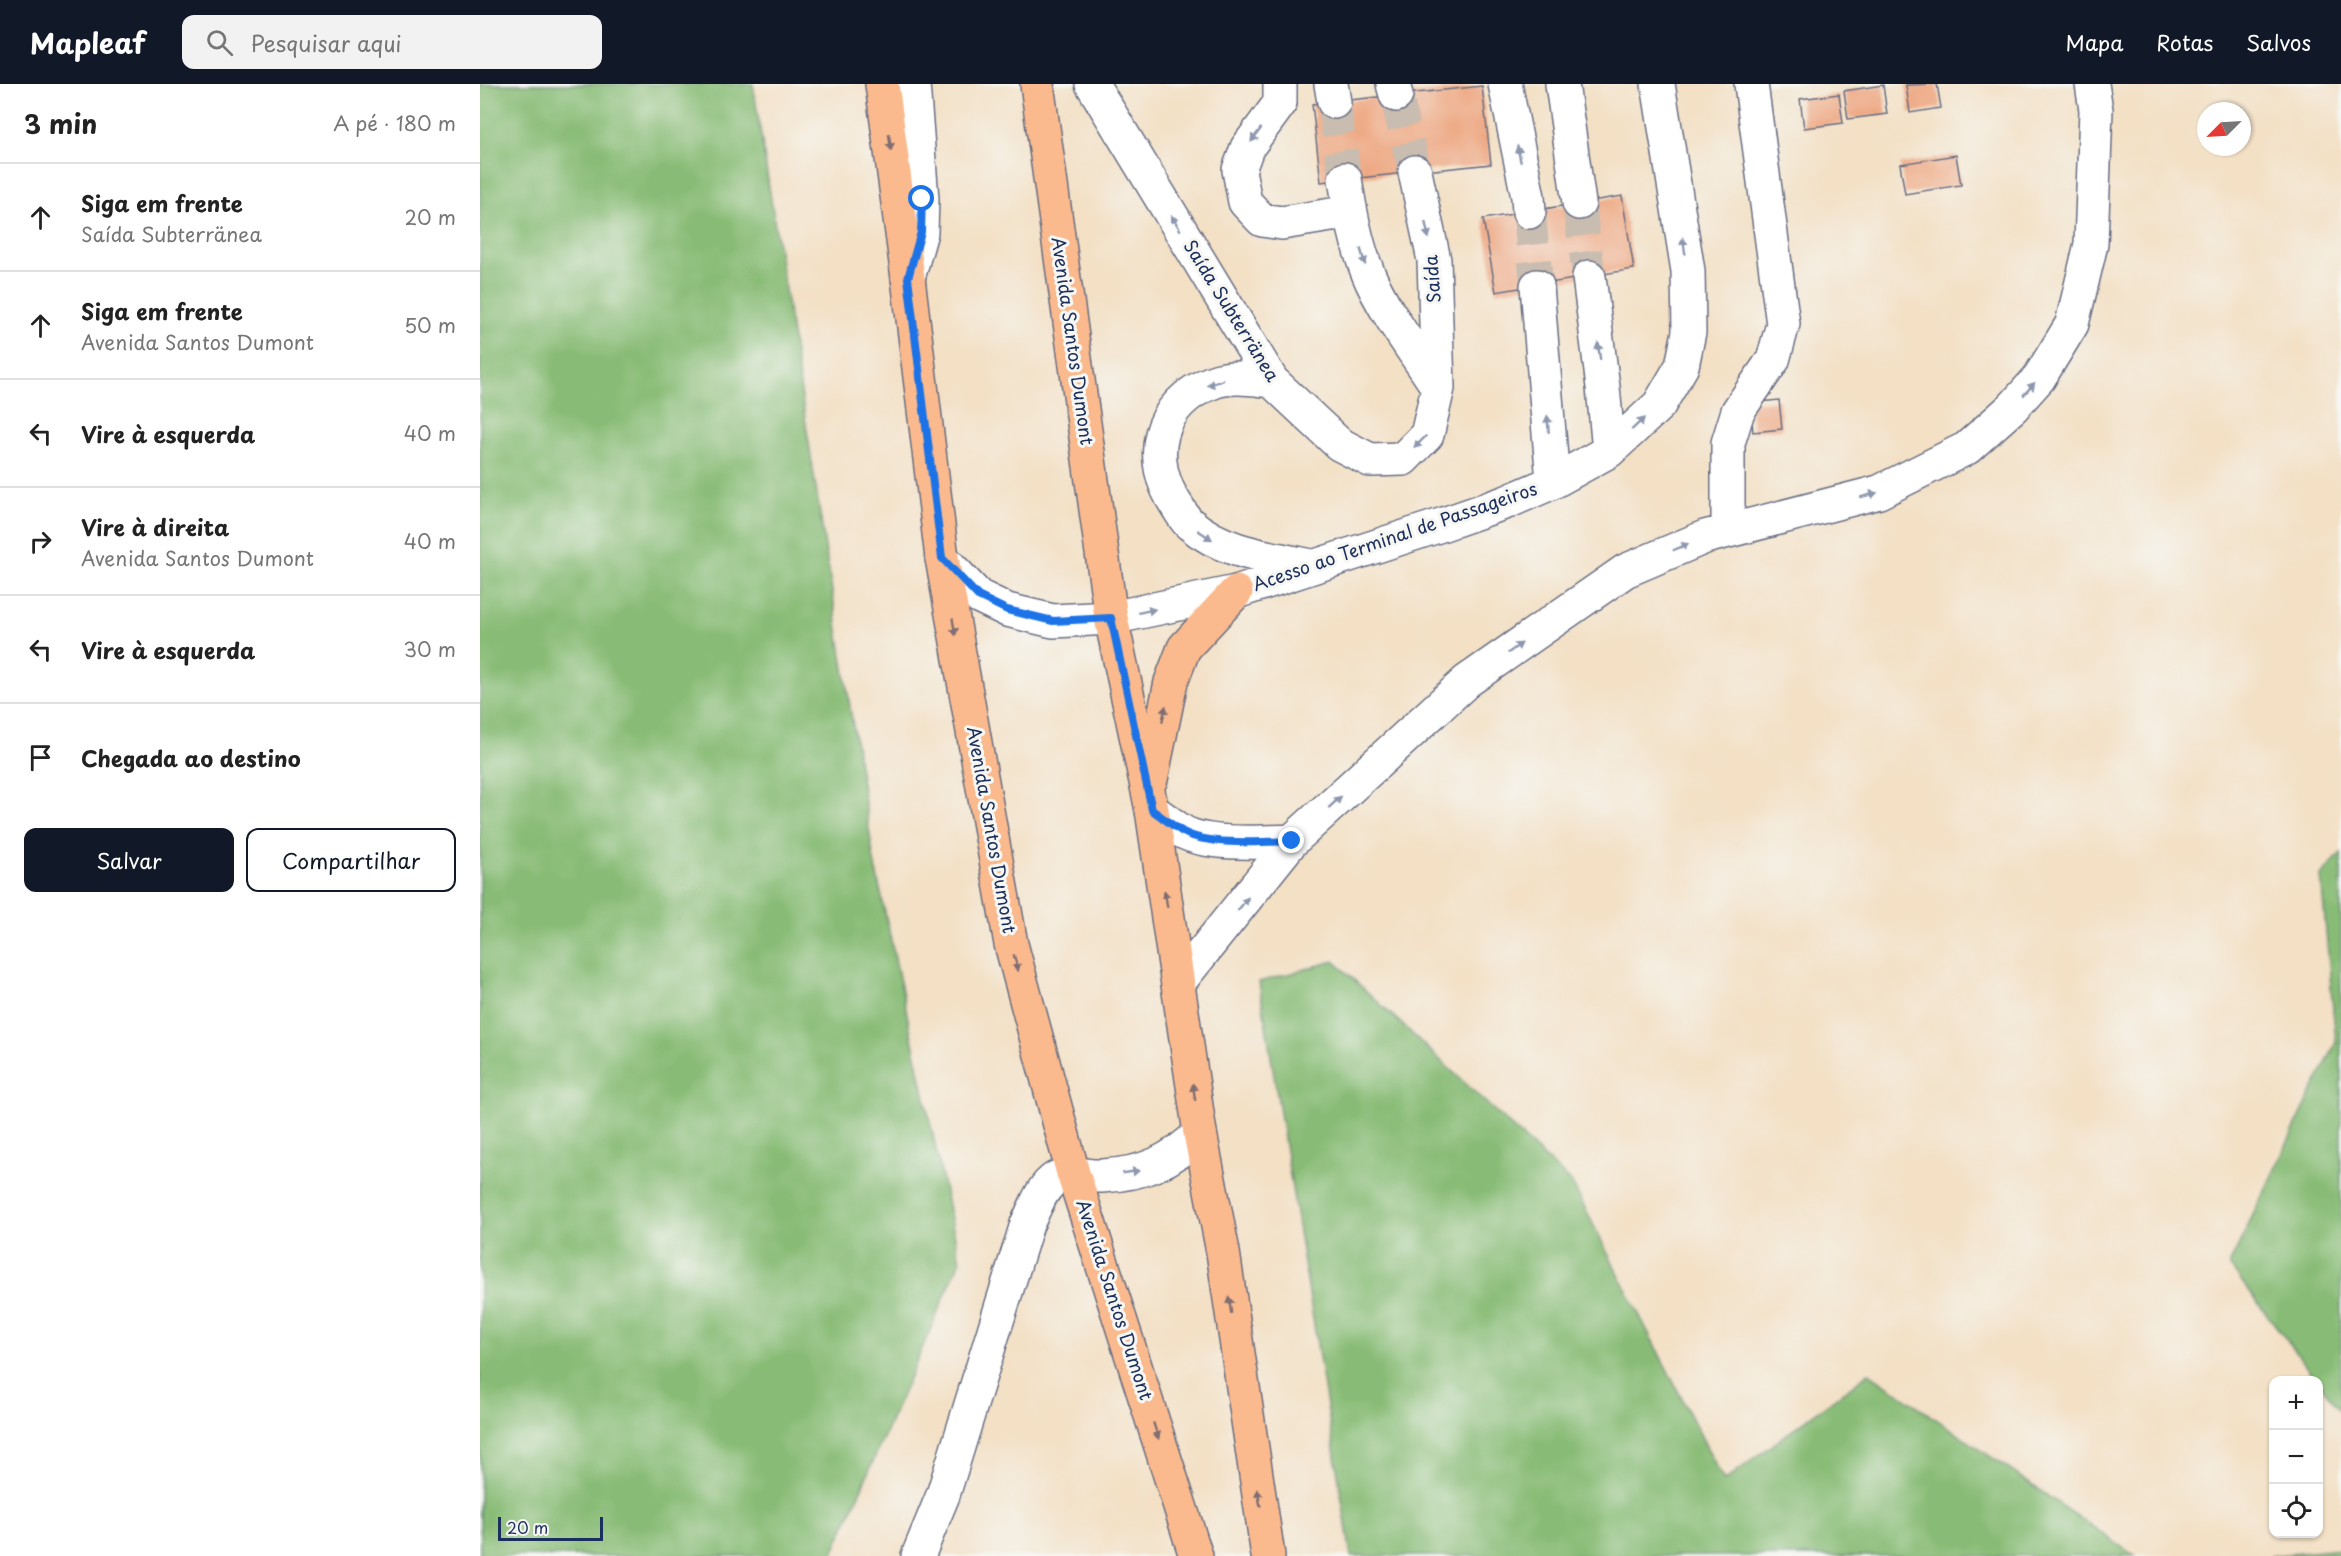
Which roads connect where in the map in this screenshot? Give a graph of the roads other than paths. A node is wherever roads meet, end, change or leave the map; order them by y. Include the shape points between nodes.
1 (882, 84) edge
2 (914, 84) edge
3 (1037, 84) edge
4 (1092, 84) edge
5 (1280, 84) edge
6 (1505, 84) edge
7 (1562, 84) edge
8 (1658, 84) edge
9 (1751, 84) edge
10 (2092, 84) edge
11 (1415, 172) tunnel mouth
12 (1345, 179) tunnel mouth
13 (1579, 204) tunnel mouth
14 (1350, 212) junction
15 (1529, 212) tunnel mouth
16 (1589, 277) tunnel mouth
17 (908, 278) junction
18 (1537, 286) tunnel mouth
19 (1272, 381) junction
20 (1438, 388) junction
21 (1609, 451) junction
22 (1553, 483) junction
23 (1728, 531) junction
24 (942, 558) junction
25 (1312, 566) junction
26 (1236, 592) junction
27 (1111, 618) junction
28 (1150, 801) junction
29 (1292, 841) junction
30 (1179, 982) junction
31 (1200, 1133) junction
32 (1072, 1173) junction
33 (918, 1556) edge
34 (1196, 1556) edge
35 (1268, 1556) edge

1 -> 17 main road, Avenida Santos Dumont
2 - 17 street via 921,232
3 - 27 main road, Avenida Santos Dumont
19 -> 4 street, Saída Subterränea
5 -> 14 street via 1280,103 1247,148 1239,170 1245,202 1262,220 1282,223
15 -> 6 street
7 - 13 street
21 -> 8 street, Acesso ao Terminal de Passageiros via 1659,405 1682,366 1689,332 1688,271
9 - 23 street via 1784,324 1773,360 1738,411 1728,443
23 -> 10 street via 1879,492 1966,448 2039,378 2072,324 2091,244 2096,110
11 -> 20 street, Saída via 1434,260
12 - 14 street
14 -> 20 street via 1368,273
21 -> 16 street
17 - 24 main road, Avenida Santos Dumont
22 -> 18 street
20 -> 19 street, Saída Subterränea via 1427,435 1403,459 1370,460 1339,444
19 -> 25 street via 1214,381 1181,399 1168,418 1158,449 1161,468 1169,494 1188,522 1208,538 1230,548
21 - 22 street, Acesso ao Terminal de Passageiros
22 - 25 street, Acesso ao Terminal de Passageiros via 1508,502
29 -> 23 street via 1467,681 1625,571
24 - 27 street, Acesso ao Terminal de Passageiros via 978,596 1007,610 1053,621
24 -> 32 main road, Avenida Santos Dumont via 1011,944
25 - 26 street, Acesso ao Terminal de Passageiros
27 -> 26 street, Acesso ao Terminal de Passageiros
28 -> 26 main road via 1171,682 1184,648
27 - 28 main road, Avenida Santos Dumont
28 - 29 street via 1185,833 1244,843
30 -> 28 main road, Avenida Santos Dumont
30 -> 29 street
31 -> 30 main road, Avenida Santos Dumont
32 -> 31 street via 1100,1176 1143,1170 1184,1149
35 -> 31 main road, Avenida Santos Dumont via 1223,1252
32 - 33 street via 1056,1178 1045,1188 1028,1224 943,1495
32 -> 34 main road, Avenida Santos Dumont

